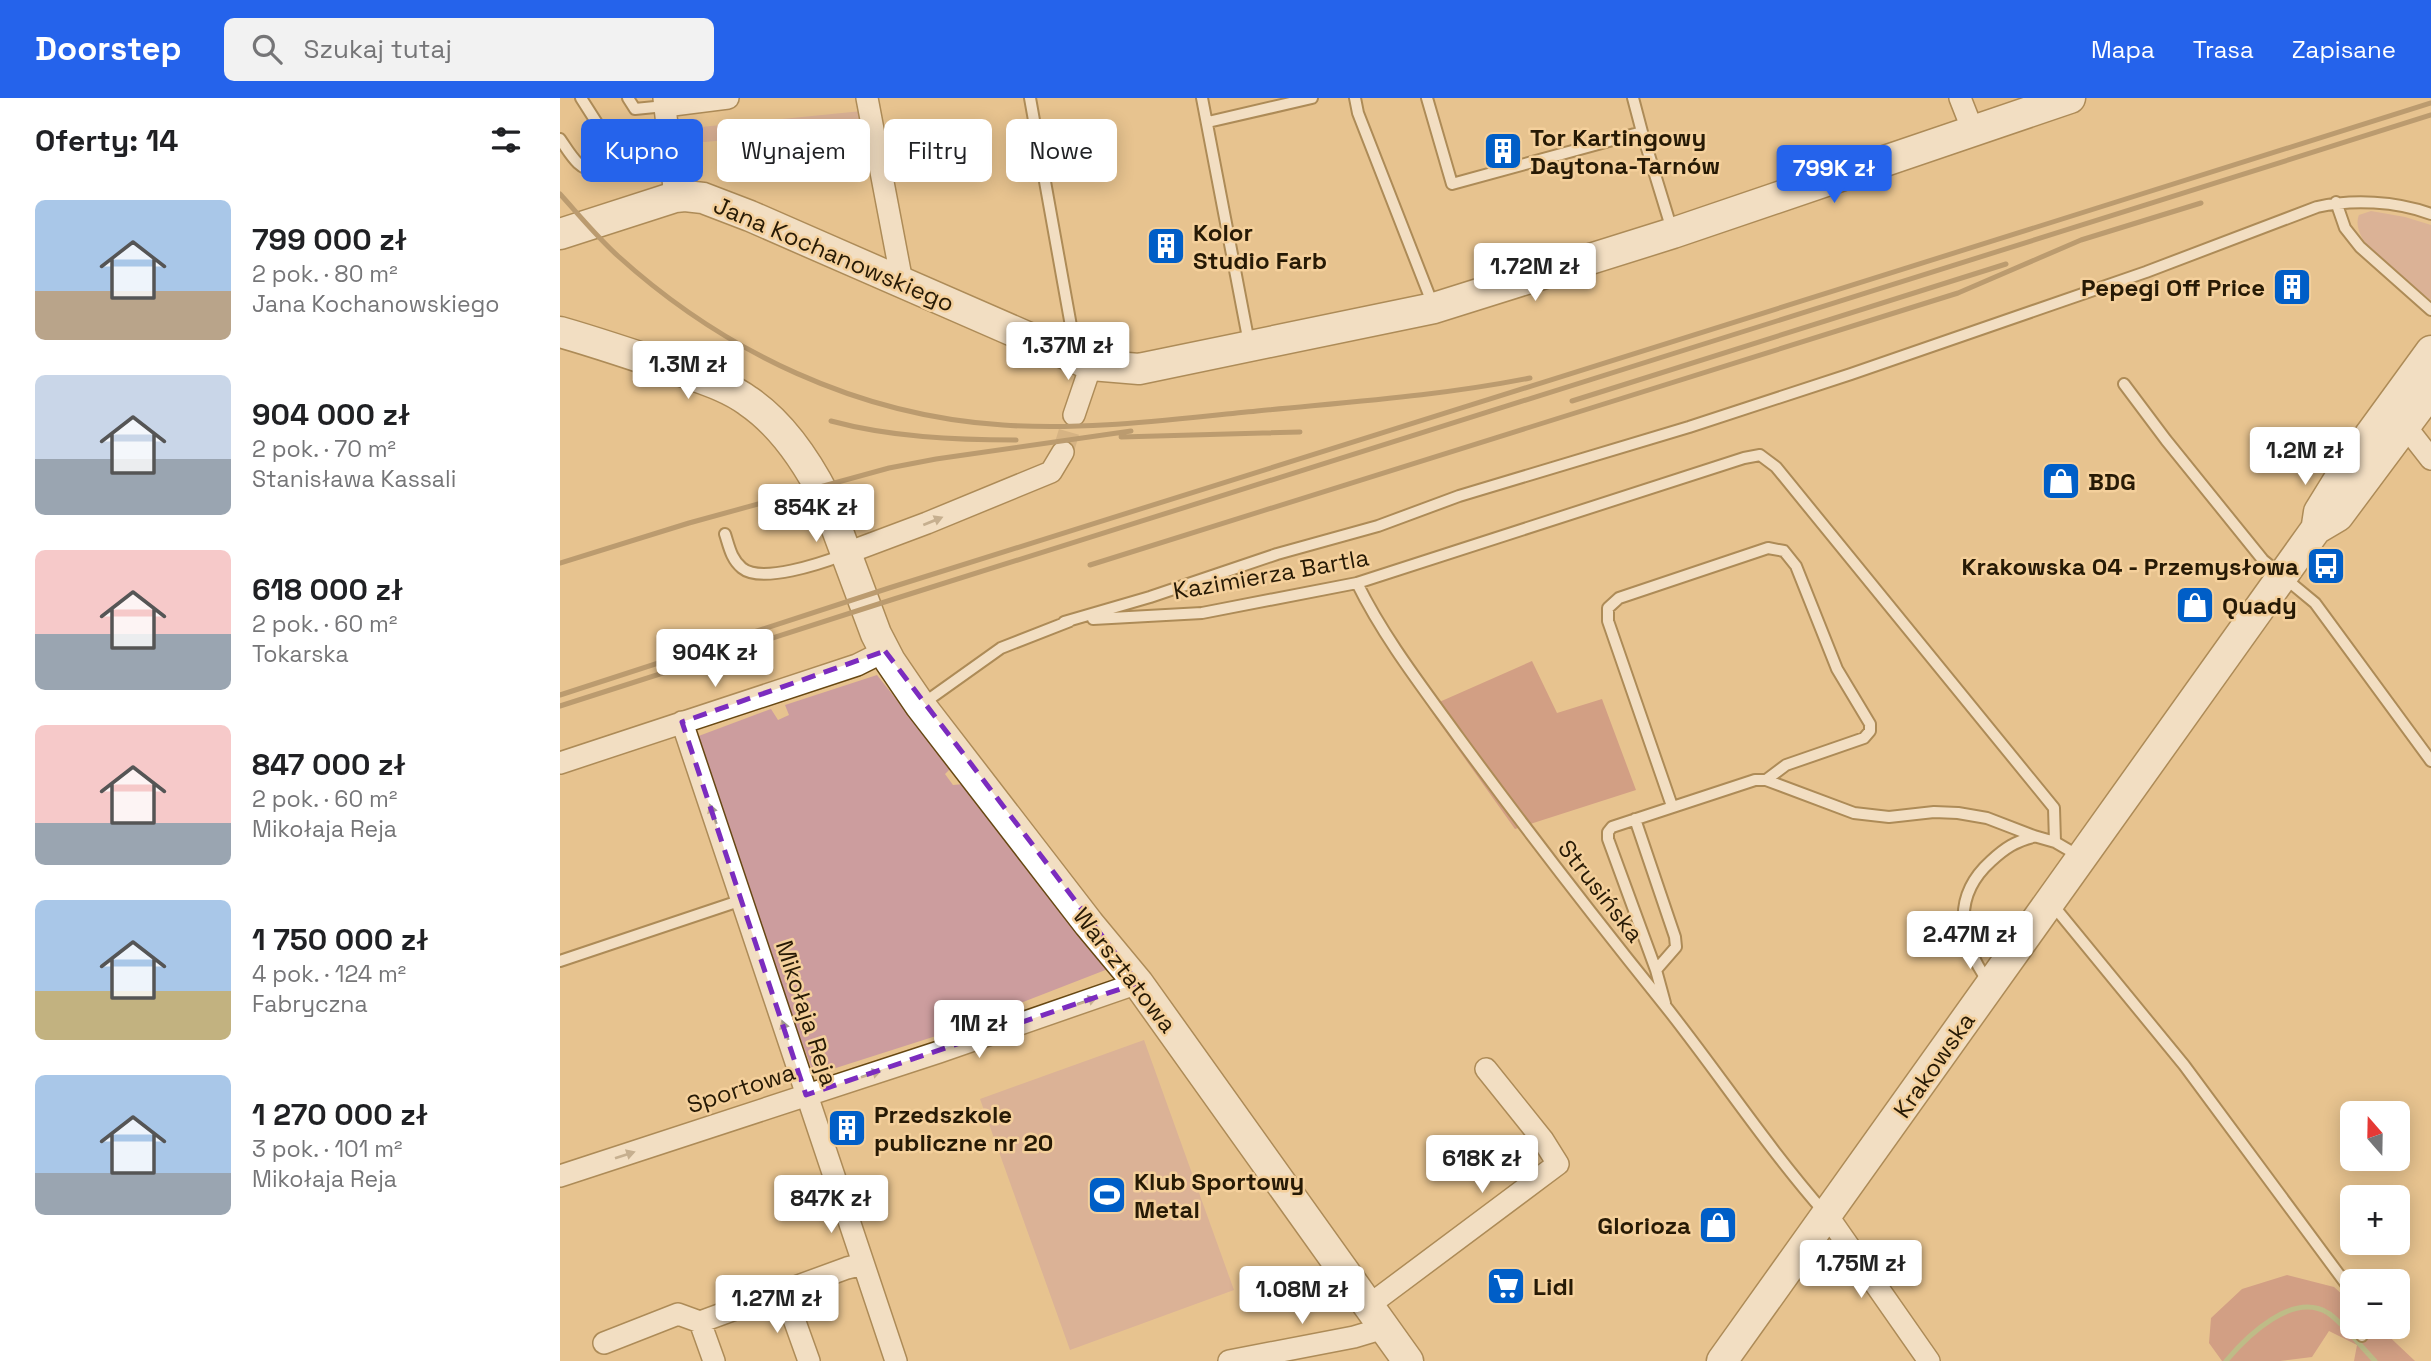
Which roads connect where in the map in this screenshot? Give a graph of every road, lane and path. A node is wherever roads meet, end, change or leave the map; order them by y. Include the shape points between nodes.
1 (581, 98) edge
2 (628, 98) edge
3 (728, 98) edge
4 (867, 98) edge
5 (1030, 98) edge
6 (1202, 98) edge
7 (1312, 98) edge
8 (1354, 98) edge
9 (1427, 98) edge
10 (1633, 98) edge
11 (1960, 98) edge
12 (2070, 98) edge
13 (664, 102) edge
14 (594, 119) edge
15 (1208, 122) junction
16 (1973, 131) junction
17 (1642, 132) junction
18 (560, 139) edge
19 (581, 167) edge
20 (673, 182) edge
21 (675, 197) junction
22 (2336, 202) junction
23 (2431, 214) edge
24 (1673, 233) junction
25 (560, 234) edge
26 (902, 282) junction
27 (1434, 308) junction
28 (2431, 310) edge
29 (560, 332) edge
30 (1250, 348) junction
31 (2431, 351) edge
32 (1062, 352) junction
33 (1091, 365) junction
34 (2124, 384) dead end
35 (2431, 391) edge
36 (1074, 415) tunnel mouth
37 (2395, 420) junction
38 (1063, 452) tunnel mouth
39 (2431, 459) edge
40 (724, 534) dead end
41 (850, 564) junction
42 (2283, 576) junction
43 (1357, 583) junction
44 (1064, 622) junction
45 (885, 651) junction
46 (920, 705) junction
47 (682, 722) junction
48 (2431, 761) edge
49 (560, 764) edge
50 (1766, 780) junction
51 (1672, 806) junction
52 (1635, 819) junction
53 (2034, 836) junction
54 (2055, 842) junction
55 (2082, 858) junction
56 (742, 900) junction
57 (2050, 901) junction
58 (560, 961) edge
59 (1656, 970) junction
60 (1138, 983) junction
61 (1991, 985) junction
62 (1666, 1006) junction
63 (1486, 1069) dead end
64 (806, 1094) junction
65 (560, 1176) edge
66 (1827, 1215) junction
67 (863, 1264) junction
68 (2340, 1276) edge
69 (781, 1292) junction
70 (1376, 1317) junction
71 (700, 1322) junction
72 (604, 1343) dead end
73 (713, 1361) edge
74 (809, 1361) edge
75 (896, 1361) edge
76 (1229, 1361) edge
77 (1408, 1361) edge
78 (1722, 1361) edge
79 (1929, 1361) edge

1 - 14 lane
2 - 13 lane via 635,109
3 - 13 street
4 - 26 street
5 - 32 lane via 1071,326
6 - 15 lane
7 - 15 lane
8 - 27 lane
9 - 17 lane via 1452,184
10 - 17 lane
11 - 16 street
12 - 16 street, Jana Kochanowskiego
15 - 30 lane
16 - 24 street, Jana Kochanowskiego
17 - 24 lane
18 - 19 lane
20 - 21 street
21 - 25 street, Jana Kochanowskiego
21 - 26 street, Jana Kochanowskiego via 694,196 715,203
22 - 23 lane via 2416,208
22 - 28 lane via 2345,228 2360,247
22 - 44 lane via 1851,374
24 - 27 street, Jana Kochanowskiego
26 - 32 street, Jana Kochanowskiego
27 - 30 street, Jana Kochanowskiego
29 - 41 street, Warsztatowa via 731,390 768,416 815,478
30 - 33 street, Jana Kochanowskiego via 1139,369
31 - 37 street, Krakowska
32 - 33 street, Jana Kochanowskiego
33 - 36 street
34 - 42 lane via 2263,560
35 - 37 street, Krakowska
37 - 39 street
37 - 42 street, Krakowska via 2338,516 2316,529
41 -> 38 street via 927,523 1051,472
40 - 41 lane via 736,562 753,573 778,573 826,561
41 - 45 street, Warsztatowa
42 - 48 lane via 2315,603
42 - 55 street, Krakowska
43 - 44 lane, Kazimierza Bartla via 1202,612
43 - 54 lane, Kazimierza Bartla via 1760,455 1776,467 2054,808
43 - 62 lane, Strusińska via 1411,670 1537,845
44 - 46 lane, Kazimierza Bartla via 1001,648
45 - 46 street, Warsztatowa
45 - 47 street via 857,665
46 - 60 street, Warsztatowa
47 - 49 street
56 -> 47 street, Mikołaja Reja
50 - 51 lane
50 - 51 lane via 1786,765 1864,738 1870,731 1837,669 1796,566 1784,551 1768,548 1619,597 1608,608 1608,621
50 - 53 lane via 1854,813 1889,817 1958,813 1987,818
51 - 52 lane
52 - 59 lane via 1675,937 1676,947
52 - 59 lane via 1612,827 1608,839
53 - 54 lane
53 - 61 lane via 2010,845 1984,867 1963,904 1969,948
54 - 55 lane
55 - 57 street, Krakowska
56 - 58 lane
64 -> 56 street, Mikołaja Reja
57 - 61 street, Krakowska
57 - 68 lane via 2184,1065
59 - 62 lane
64 -> 60 street, Sportowa
60 - 70 street, Warsztatowa
61 - 66 street, Krakowska
62 - 66 lane, Strusińska
63 - 70 street via 1558,1164
65 -> 64 street, Sportowa
64 - 67 street, Mikołaja Reja
66 - 78 street, Krakowska
66 - 79 street
67 - 69 street
67 - 75 street, Mikołaja Reja
69 - 71 street
69 - 74 street
70 - 76 street via 1354,1337
70 - 77 street, Warsztatowa
71 - 72 street via 678,1314
71 - 73 street

